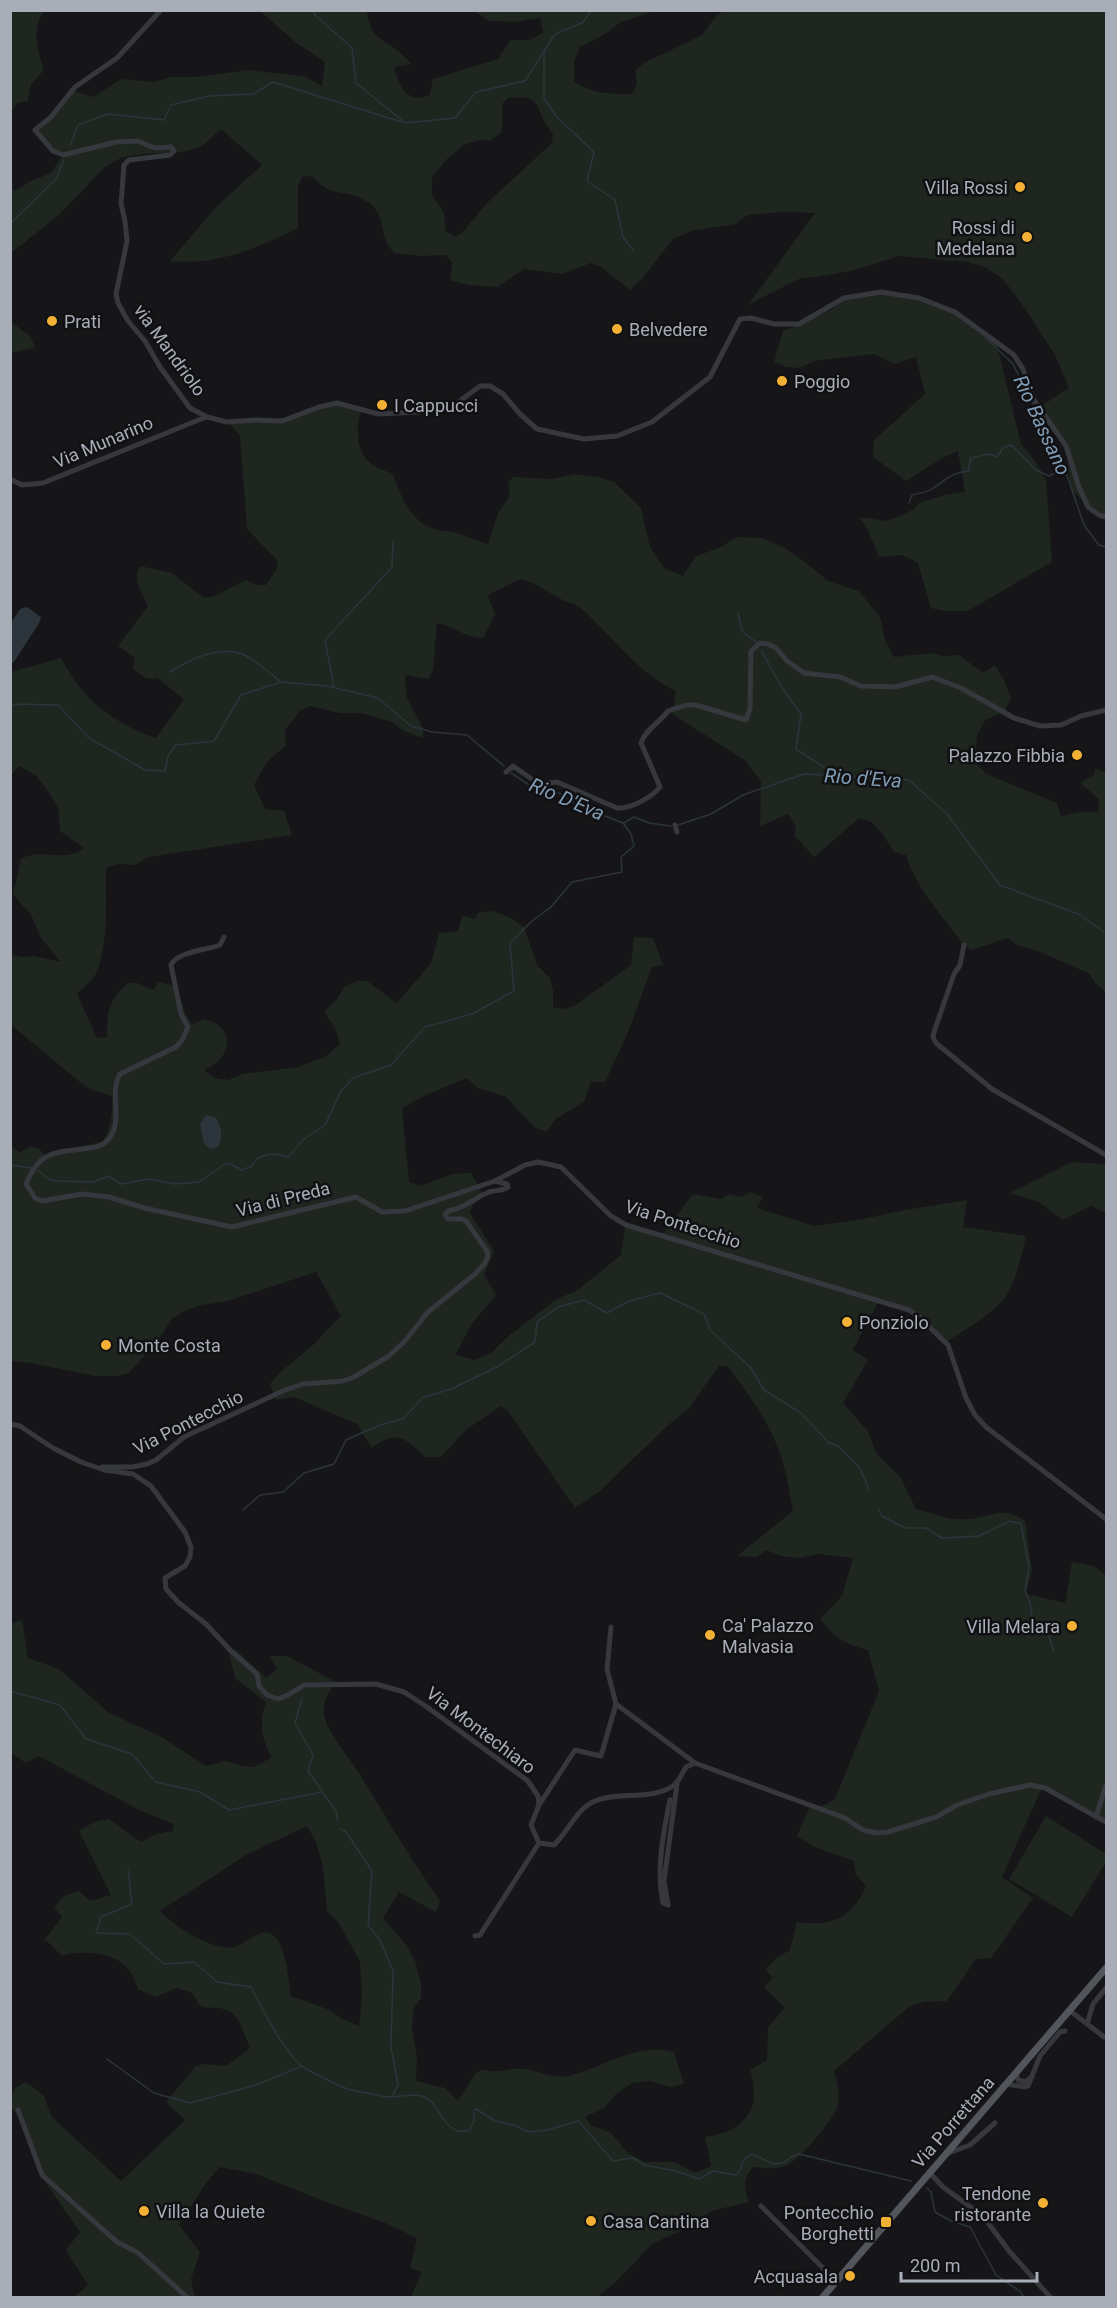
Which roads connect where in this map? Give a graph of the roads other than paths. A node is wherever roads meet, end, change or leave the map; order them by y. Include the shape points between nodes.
1 (161, 10) edge
2 (207, 417) junction
3 (10, 478) edge
4 (1107, 517) edge
5 (1107, 710) edge
6 (506, 772) dead end
7 (224, 937) dead end
8 (964, 945) dead end
9 (1107, 1155) edge
10 (495, 1181) junction
11 (10, 1424) edge
12 (97, 1467) junction
13 (1107, 1519) edge
14 (611, 1627) dead end
15 (616, 1704) junction
16 (695, 1763) junction
17 (675, 1785) junction
18 (1107, 1785) edge
19 (539, 1805) junction
20 (1096, 1817) junction
21 (1107, 1822) edge
22 (539, 1843) junction
23 (475, 1936) dead end
24 (1107, 1968) edge
25 (1107, 1988) edge
26 (1069, 2010) junction
27 (1087, 2024) junction
28 (1065, 2031) dead end
29 (1104, 2037) dead end
30 (1034, 2073) junction
31 (1015, 2076) junction
32 (1006, 2084) junction
33 (18, 2110) dead end
34 (995, 2123) dead end
35 (944, 2154) junction
36 (929, 2172) junction
37 (761, 2206) dead end
38 (836, 2280) junction
39 (188, 2298) edge
40 (822, 2298) edge
41 (1051, 2298) edge

1 - 2 street, via Mandriolo via 117,58 75,87 35,130 53,151 63,155 116,142 138,141 155,148 171,147 174,151 170,155 129,160 124,165 121,204 127,241 116,294 128,321 146,341 190,408
2 - 3 street, Via Munarino via 43,483 22,485
2 - 4 street via 226,422 282,422 337,403 378,414 420,412 457,403 480,386 490,386 504,394 537,429 584,439 617,436 652,422 710,377 740,319 799,324 844,298 881,292 919,297 956,312 1014,355 1034,400 1066,446 1088,507
5 - 6 street via 1061,725 1040,726 1014,718 961,688 932,677 895,687 861,686 840,677 804,673 776,648 760,643 751,651 750,709 746,720 696,705 668,711 641,743 660,787 633,805 617,808 556,782 539,784 513,766
7 - 10 street, Via di Preda via 219,945 173,960 181,1014 188,1027 182,1040 176,1047 120,1074 114,1089 115,1128 102,1146 40,1159 26,1184 35,1198 42,1201 82,1194 109,1197 232,1227 356,1197 382,1212 405,1211
8 - 9 street via 934,1032 936,1043 992,1089
10 - 12 street, Via Pontecchio via 508,1187 487,1193 445,1215 448,1219 466,1221 487,1251 485,1263 428,1312 389,1356 343,1381 303,1384 285,1390 184,1437 147,1464
10 - 13 street, Via Pontecchio via 538,1162 561,1167 611,1216 626,1225 909,1310 948,1345 975,1415
11 - 12 street, Via Montechiaro via 21,1426 53,1448
12 - 19 street, Via Montechiaro via 140,1477 184,1530 191,1547 190,1557 184,1566 165,1578 166,1589 257,1674 259,1686 267,1695 278,1699 304,1685 376,1684 404,1692 528,1781
14 - 15 street via 608,1669
15 - 16 street
15 - 19 street via 602,1756 575,1750
16 - 17 street via 686,1767
16 - 20 street via 877,1833 1020,1785 1045,1788
17 - 17 street via 664,1826 659,1884 665,1905 669,1902 664,1881
17 - 22 street via 648,1794 596,1800 585,1807 554,1845
18 - 20 street
19 - 22 street via 531,1825
20 - 21 street
22 - 23 street via 480,1935
24 - 26 main road, Via Porrettana
25 - 27 street via 1093,2004
26 - 27 street
26 - 31 main road, Via Porrettana
27 - 29 street
28 - 30 street via 1040,2056
30 - 31 street via 1025,2082
30 - 32 street via 1025,2087
31 - 32 main road, Via Porrettana
32 - 35 main road, Via Porrettana
33 - 39 street via 42,2175
34 - 35 street via 970,2145
35 - 36 main road, Via Porrettana
36 - 38 main road, Via Porrettana
36 - 41 street via 982,2216
37 - 38 street
38 - 40 main road, Via Porrettana

